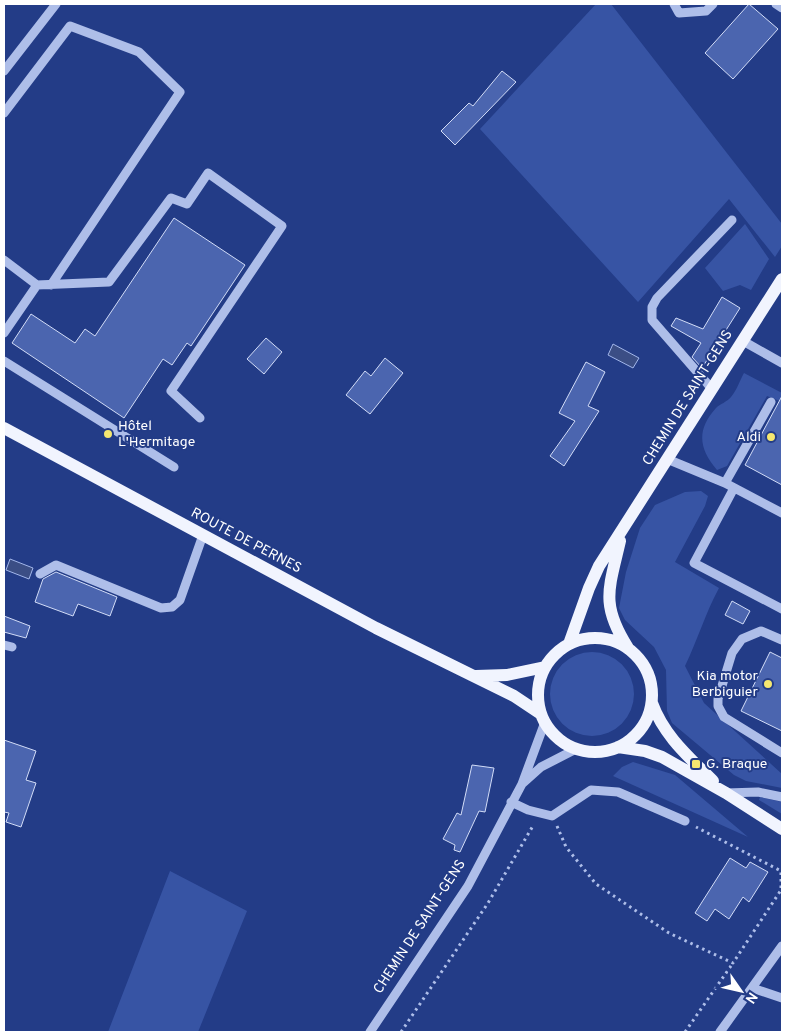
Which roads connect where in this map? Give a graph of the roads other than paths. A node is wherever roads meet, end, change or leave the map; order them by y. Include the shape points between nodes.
1 (56, 4) edge
2 (674, 4) edge
3 (713, 4) edge
4 (776, 4) edge
5 (782, 8) edge
6 (4, 71) edge
7 (4, 113) edge
8 (732, 220) dead end
9 (4, 260) edge
10 (782, 279) edge
11 (38, 285) junction
12 (51, 285) junction
13 (4, 333) edge
14 (742, 341) junction
15 (4, 362) edge
16 (782, 363) edge
17 (712, 389) junction
18 (771, 402) dead end
19 (200, 418) dead end
20 (4, 428) edge
21 (667, 459) junction
22 (174, 467) dead end
23 (729, 485) junction
24 (782, 513) edge
25 (621, 534) junction
26 (204, 535) junction
27 (40, 574) dead end
28 (782, 610) edge
29 (782, 640) edge
30 (569, 644) junction
31 (628, 648) junction
32 (545, 667) junction
33 (475, 676) junction
34 (652, 703) junction
35 (543, 718) junction
36 (618, 747) junction
37 (576, 749) junction
38 (782, 753) edge
39 (522, 784) junction
40 (726, 793) junction
41 (782, 797) edge
42 (511, 802) junction
43 (685, 821) road end
44 (782, 829) edge
45 (782, 946) edge
46 (752, 988) junction
47 (782, 998) edge
48 (370, 1032) edge
49 (720, 1032) edge

1 - 6 street
2 - 3 street via 679,12 706,11
4 - 5 street
7 - 12 street via 70,26 138,52 180,92
8 - 17 street via 652,307 652,320
9 - 11 street
10 - 14 main road, CHEMIN DE SAINT-GENS
11 - 12 street
11 - 13 street
12 - 19 street via 109,282 171,198 187,204 208,173 282,226 171,391
14 - 16 street
14 - 17 main road, CHEMIN DE SAINT-GENS
15 - 22 street
17 - 21 main road, CHEMIN DE SAINT-GENS
18 - 23 street
20 - 26 main road, ROUTE DE PERNES
21 - 23 street
21 - 25 main road, CHEMIN DE SAINT-GENS
23 - 24 street
23 - 28 street via 694,563
25 - 30 main road, CHEMIN DE SAINT-GENS via 588,588
25 - 31 main road, CHEMIN DE SAINT-GENS via 609,600 610,615
26 - 27 street via 180,600 172,606 161,608 56,565
26 - 33 main road, ROUTE DE PERNES via 376,628
29 - 38 street via 760,631 742,639 732,653 718,699 724,717
30 - 31 main road via 587,638 606,638
30 - 32 main road
31 - 34 main road via 648,672
32 - 33 main road, ROUTE DE PERNES via 507,675
32 - 35 main road via 538,690
33 - 35 main road, ROUTE DE PERNES via 514,696
34 - 36 main road via 644,725 628,742
34 - 40 main road via 661,725 673,740
35 - 37 main road via 558,738
35 - 39 street, CHEMIN DE SAINT-GENS
36 - 37 main road via 604,752
36 - 40 main road via 662,757
37 - 39 street, CHEMIN DE SAINT-GENS via 542,767
39 - 42 street, CHEMIN DE SAINT-GENS
40 - 41 street via 758,792
40 - 44 main road
42 - 43 street via 552,816 591,790 618,792
42 - 48 street, CHEMIN DE SAINT-GENS via 468,886
45 - 46 street
46 - 47 street
46 - 49 street

